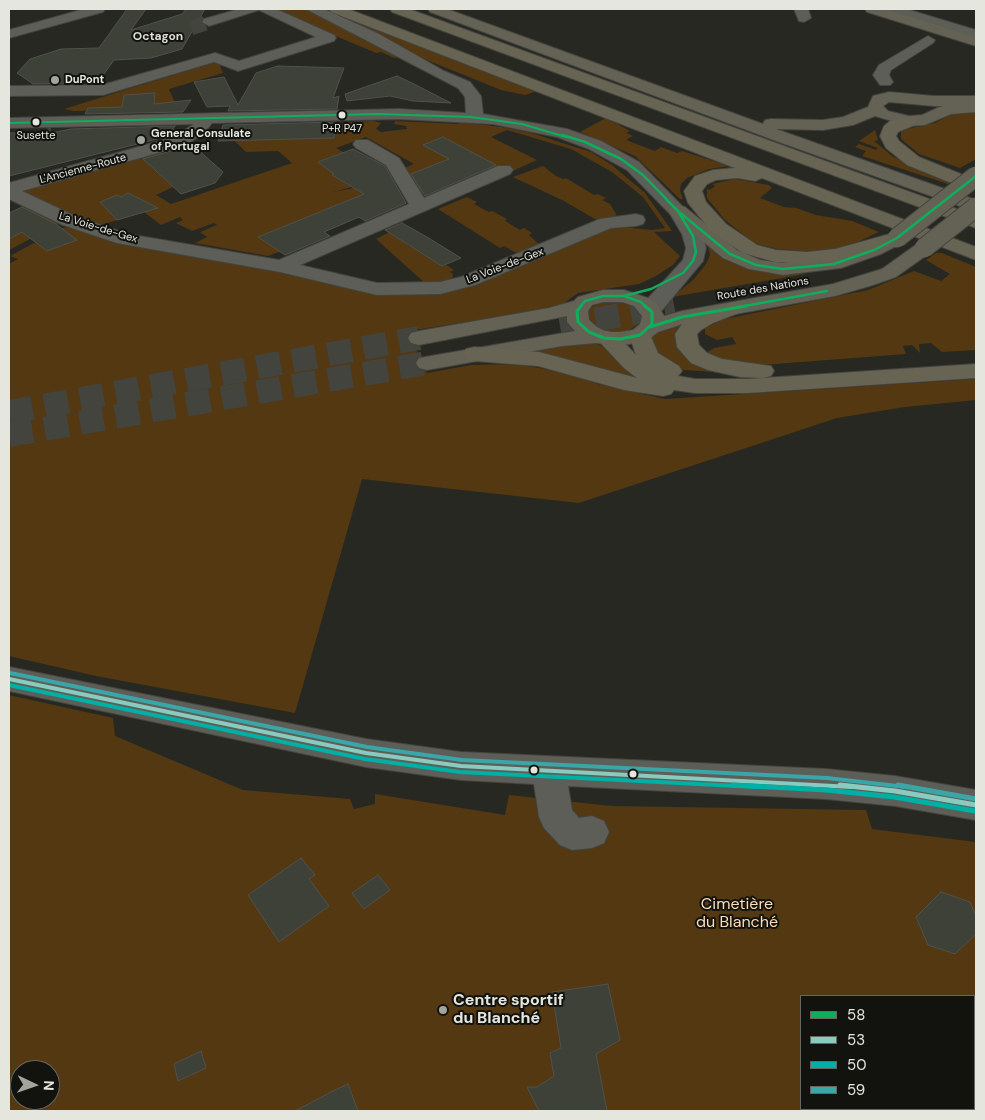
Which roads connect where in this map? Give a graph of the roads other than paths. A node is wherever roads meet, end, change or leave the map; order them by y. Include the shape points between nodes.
1 (98, 9) edge
2 (253, 9) edge
3 (265, 9) edge
4 (313, 9) edge
5 (336, 9) edge
6 (368, 9) edge
7 (397, 9) edge
8 (435, 9) edge
9 (872, 9) edge
10 (893, 9) edge
11 (916, 16) edge
12 (210, 22) tunnel mouth
13 (976, 27) edge
14 (940, 30) junction
15 (9, 34) edge
16 (976, 35) edge
17 (928, 40) junction
18 (976, 42) edge
19 (606, 72) junction
20 (884, 82) dead end
21 (9, 91) edge
22 (41, 91) junction
23 (914, 98) junction
24 (976, 101) edge
25 (976, 107) edge
26 (709, 109) junction
27 (877, 109) junction
28 (933, 115) junction
29 (208, 118) junction
30 (475, 118) junction
31 (96, 120) junction
32 (909, 121) junction
33 (13, 122) edge
34 (51, 135) tunnel mouth
35 (362, 144) dead end
36 (847, 160) junction
37 (504, 170) dead end
38 (976, 176) edge
39 (955, 178) dead end
40 (802, 187) junction
41 (9, 191) edge
42 (976, 198) edge
43 (420, 206) junction
44 (976, 206) edge
45 (678, 211) junction
46 (636, 220) dead end
47 (976, 222) edge
48 (897, 238) junction
49 (924, 248) junction
50 (975, 249) edge
51 (281, 266) junction
52 (852, 271) junction
53 (683, 273) junction
54 (624, 296) junction
55 (674, 305) tunnel mouth
56 (580, 306) junction
57 (734, 308) junction
58 (647, 324) junction
59 (560, 326) tunnel mouth
60 (602, 337) junction
61 (424, 350) junction
62 (474, 354) junction
63 (976, 359) edge
64 (976, 371) edge
65 (775, 372) junction
66 (710, 387) junction
67 (9, 679) edge
68 (549, 772) junction
69 (976, 805) edge
70 (592, 832) dead end

1 - 15 street
2 - 12 street
3 - 22 street via 329,38 238,66 215,57 103,90
4 - 30 street via 464,85 473,96
5 - 40 highway
6 - 50 highway
7 - 19 highway
7 - 47 highway
8 - 19 main road
9 - 11 main road
10 - 16 street
11 - 13 street
11 - 14 main road
11 - 17 street via 917,36
14 - 17 street
14 - 18 main road
17 - 20 street via 884,68
19 - 26 main road
21 - 22 street
22 - 33 street
23 - 24 main road
23 - 27 main road via 881,98 876,103
23 - 28 main road via 931,107
25 - 28 main road via 948,109
26 - 27 main road via 759,122 806,126 847,121
26 - 36 main road
27 - 32 main road via 890,117
28 - 32 main road via 925,120
29 - 30 street via 378,114
29 - 31 street
29 - 41 street, L'Ancienne-Route via 180,141
30 - 45 street via 535,127 595,145 633,166
31 - 33 street
31 - 34 street via 81,133
32 - 39 highway via 890,130 888,136 892,144 913,161
35 - 43 street via 393,162
36 - 42 main road
36 - 44 main road
37 - 43 street
38 - 48 main road, bridge
40 - 48 highway via 731,173 701,180 693,194 702,210 730,237 774,256 807,258 836,255
40 - 50 highway
41 - 51 street, La Voie-de-Gex via 70,222 119,238
43 - 51 street
44 - 49 main road, bridge
45 - 48 main road via 730,254 756,265 784,270 834,264 868,253
45 - 53 street via 692,234 696,248 694,261
46 - 51 street, La Voie-de-Gex via 607,223 506,267 440,288 378,289
48 - 52 main road, Route des Nations via 879,255
49 - 52 main road, Route des Nations
49 - 57 main road via 904,265 874,279 835,290
52 - 55 main road, Route des Nations
53 - 54 street via 651,289
53 - 58 street
54 - 56 main road via 603,296
54 - 58 main road via 641,302
56 - 60 main road via 576,317 582,328
56 - 61 main road
57 - 58 main road
57 - 65 highway via 692,325 686,334 688,347 699,358 716,365
58 - 60 main road via 626,338
58 - 65 highway via 643,348 664,368 713,376
59 - 61 main road
60 - 62 main road via 562,339
60 - 66 highway via 648,375 678,384
61 - 62 main road
62 - 66 highway via 538,358 643,387 671,390
63 - 65 highway
64 - 66 highway
67 - 68 street via 366,753 462,766
68 - 69 street via 826,784
68 - 70 street via 556,817 572,834

